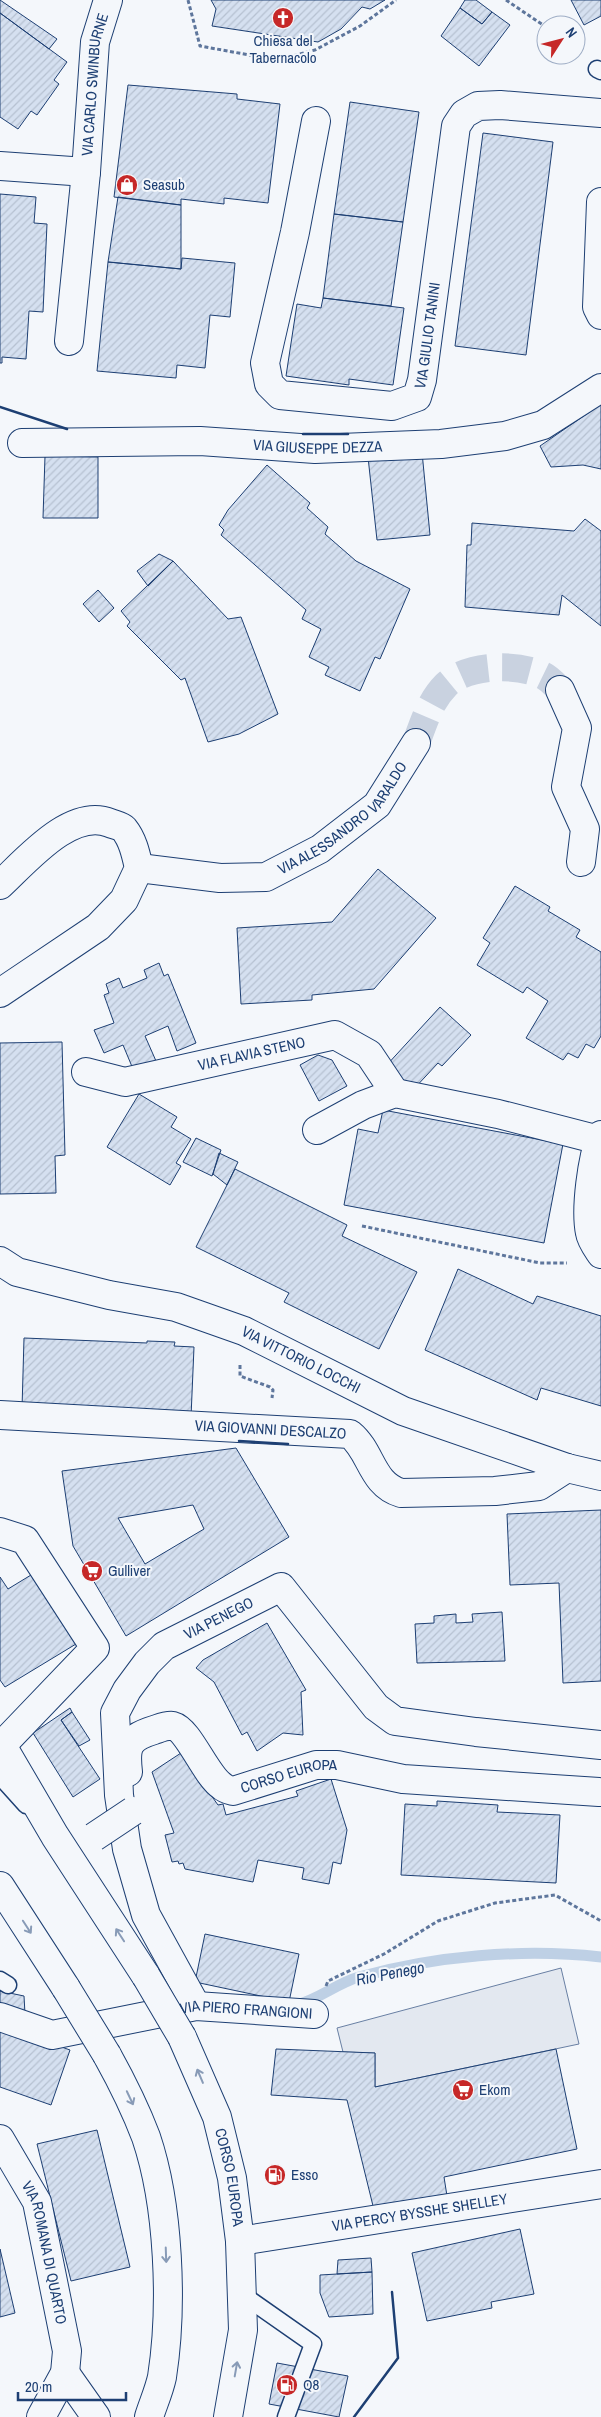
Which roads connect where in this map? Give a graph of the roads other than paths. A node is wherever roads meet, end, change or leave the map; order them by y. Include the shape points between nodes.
1 (108, 0) edge
2 (601, 113) edge
3 (316, 121) dead end
4 (0, 166) edge
5 (86, 172) junction
6 (601, 202) edge
7 (601, 315) edge
8 (69, 341) dead end
9 (601, 388) edge
10 (22, 443) dead end
11 (560, 690) tunnel mouth
12 (416, 743) tunnel mouth
13 (581, 862) dead end
14 (139, 868) junction
15 (0, 885) edge
16 (0, 994) edge
17 (86, 1072) dead end
18 (395, 1093) junction
19 (317, 1130) dead end
20 (600, 1137) edge
21 (601, 1254) edge
22 (0, 1261) edge
23 (0, 1415) edge
24 (567, 1468) junction
25 (599, 1476) edge
26 (0, 1532) edge
27 (1, 1744) edge
28 (601, 1745) edge
29 (0, 1776) edge
30 (599, 1792) dead end
31 (62, 1846) junction
32 (0, 1886) edge
33 (196, 2006) junction
34 (314, 2014) road end
35 (0, 2017) edge
36 (0, 2138) edge
37 (601, 2184) edge
38 (240, 2241) junction
39 (243, 2294) junction
40 (65, 2373) junction
41 (41, 2417) edge
42 (96, 2417) edge
43 (149, 2417) edge
44 (228, 2417) edge
45 (286, 2417) edge

1 - 5 street, VIA CARLO SWINBURNE via 95,42
2 - 3 street, VIA GIULIO TANINI via 500,105 478,106 464,114 456,126 422,380 416,397 392,406 280,395 269,384 265,363
4 - 5 street, VIA CARLO SWINBURNE
5 - 8 street, VIA CARLO SWINBURNE
6 - 7 street via 597,307
9 - 10 street, VIA GIUSEPPE DEZZA via 543,425 505,436 442,444 316,448 200,440
11 - 13 street via 576,728 566,787 585,829
12 - 14 street, VIA ALESSANDRO VARALDO via 377,805 320,849 266,878 220,878
14 - 15 street via 133,846 123,828 101,819 72,824 43,845
14 - 16 street via 124,900 98,927
17 - 18 street, VIA FLAVIA STENO via 125,1082 335,1035 369,1054
18 - 19 street
18 - 20 street
20 - 21 street via 588,1216 590,1235
22 - 24 street, VIA VITTORIO LOCCHI via 17,1272 109,1295 176,1307 244,1331 402,1411
23 - 24 street, VIA GIOVANNI DESCALZO via 350,1434 360,1444 387,1488 401,1493 495,1491 539,1486
24 - 25 street, VIA VITTORIO LOCCHI
26 - 27 street, CORSO EUROPA via 25,1540 95,1648
27 - 31 street, CORSO EUROPA
28 - 33 street, VIA PENEGO via 395,1721 376,1706 281,1586 164,1646 127,1690 115,1713 119,1794 127,1849 146,1915
29 - 31 lane
30 - 31 street, CORSO EUROPA, bridge via 403,1779 336,1765 316,1765 232,1791 214,1778 182,1732 174,1726 167,1726 137,1736 126,1753 133,1811 94,1837
38 -> 31 street, CORSO EUROPA, bridge via 232,2178 218,2117 182,2037
32 -> 43 street, bridge via 107,2055 146,2139 161,2200 167,2253 162,2378
33 - 34 street, VIA PIERO FRANGIONI
33 - 35 street, VIA PIERO FRANGIONI via 52,2035
36 - 40 street, VIA ROMANA DI QUARTO via 37,2202 67,2351
37 - 38 street, VIA PERCY BYSSHE SHELLEY
38 - 39 street, CORSO EUROPA
44 -> 39 street, CORSO EUROPA via 243,2330
39 - 45 lane via 313,2344
40 - 41 street
40 - 42 street

